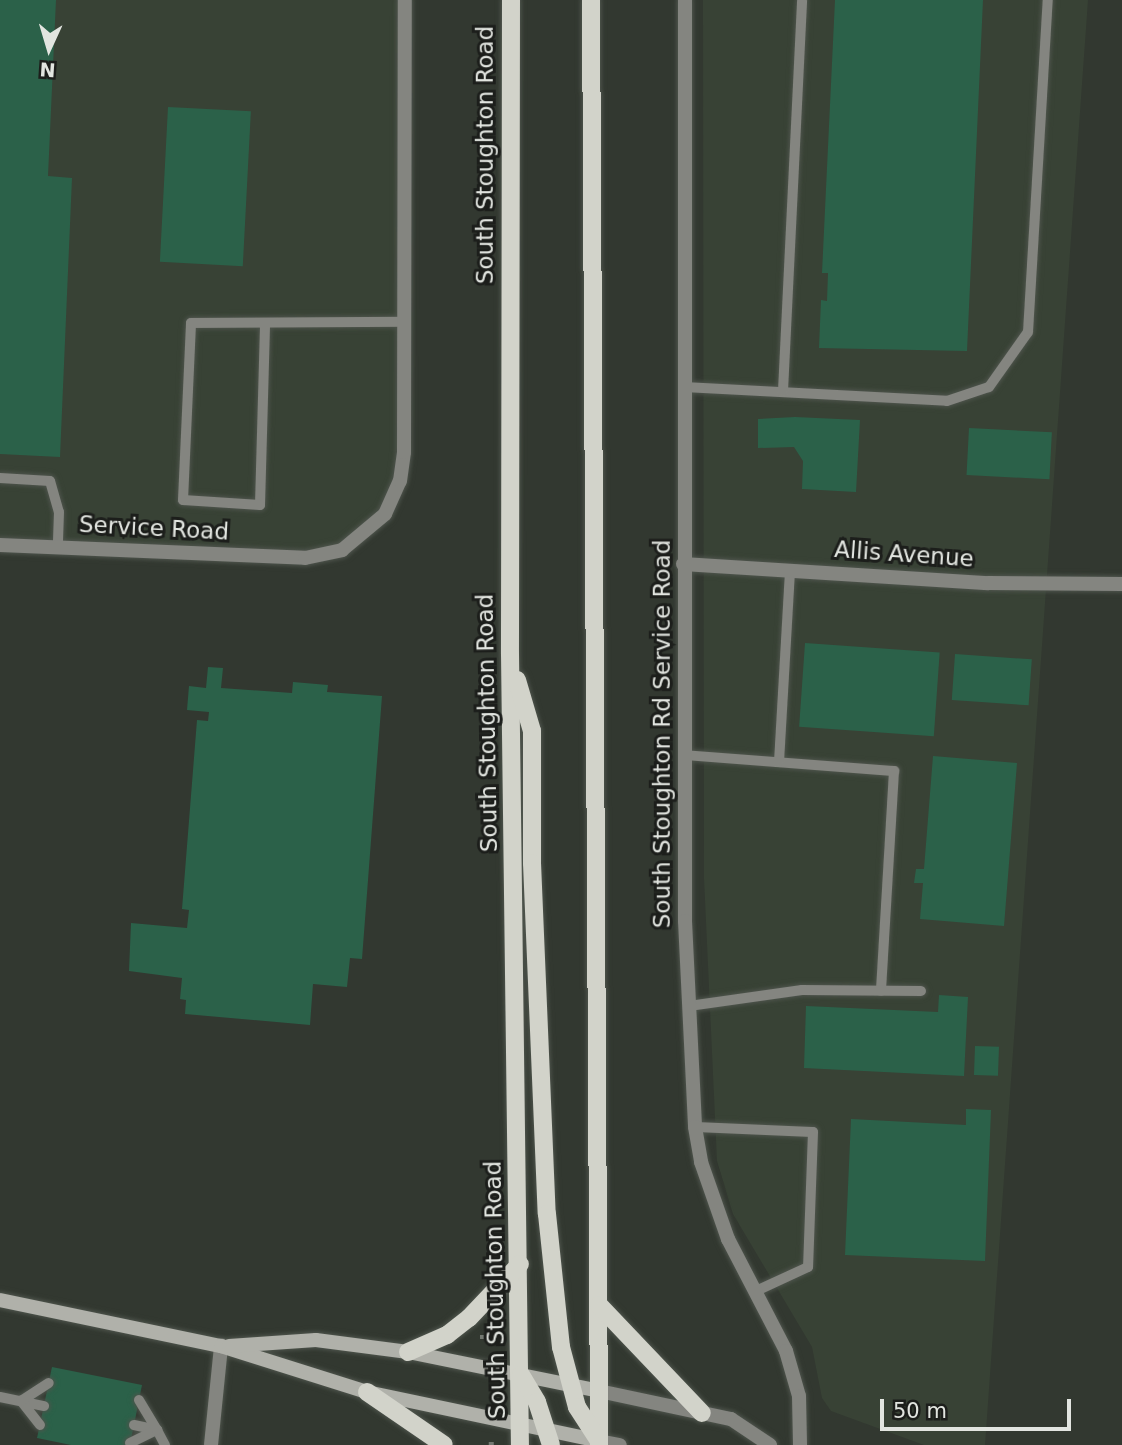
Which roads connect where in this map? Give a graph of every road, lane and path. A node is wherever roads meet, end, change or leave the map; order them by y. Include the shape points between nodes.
1 (405, 0) edge
2 (511, 0) edge
3 (591, 0) edge
4 (685, 0) edge
5 (802, 0) edge
6 (1048, 0) edge
7 (404, 322) junction
8 (264, 326) junction
9 (684, 387) junction
10 (783, 391) junction
11 (0, 478) edge
12 (0, 545) edge
13 (58, 547) junction
14 (683, 564) junction
15 (790, 569) junction
16 (1122, 584) edge
17 (510, 654) junction
18 (684, 755) junction
19 (779, 762) junction
20 (881, 990) junction
21 (921, 991) dead end
22 (689, 1006) junction
23 (695, 1127) junction
24 (520, 1264) junction
25 (756, 1292) junction
26 (0, 1300) edge
27 (599, 1305) junction
28 (476, 1337) dead end
29 (487, 1338) junction
30 (497, 1338) dead end
31 (220, 1346) junction
32 (487, 1350) dead end
33 (408, 1352) junction
34 (521, 1375) junction
35 (49, 1382) dead end
36 (570, 1385) junction
37 (599, 1391) junction
38 (366, 1392) junction
39 (0, 1397) edge
40 (139, 1400) dead end
41 (21, 1401) junction
42 (44, 1406) dead end
43 (702, 1413) junction
44 (40, 1425) dead end
45 (134, 1425) dead end
46 (521, 1425) junction
47 (158, 1430) junction
48 (549, 1438) edge
49 (130, 1443) dead end
50 (599, 1443) edge
51 (165, 1445) edge
52 (211, 1445) edge
53 (444, 1445) edge
54 (520, 1445) edge
55 (620, 1445) edge
56 (770, 1445) edge
57 (800, 1445) edge

1 - 7 street
2 - 17 main road, South Stoughton Road
3 - 27 main road
4 - 9 street, South Stoughton Rd Service Road
5 - 10 lane
6 - 10 lane via 1028,332 1011,362 989,387 947,401
7 - 8 lane
7 - 13 street, Service Road via 404,452 396,494 385,514 354,543 305,558
8 - 8 lane via 191,323 183,500 260,505
9 - 10 lane
9 - 14 street, South Stoughton Rd Service Road
11 - 13 lane via 50,481 59,512
12 - 13 street, Service Road
14 - 15 street, Allis Avenue
14 - 18 street, South Stoughton Rd Service Road
15 - 16 street, Allis Avenue via 988,583
15 - 19 lane
17 - 24 main road, South Stoughton Road
17 - 36 main road via 532,731 532,863 547,1214 561,1347
18 - 19 lane
18 - 22 street, South Stoughton Rd Service Road
19 - 20 lane via 894,771
20 - 21 lane
20 - 22 lane via 803,990
22 - 23 street, South Stoughton Rd Service Road
23 - 25 street, South Stoughton Rd Service Road via 701,1162 728,1238
23 - 25 lane via 813,1132 808,1268
24 - 33 main road via 469,1318 447,1335
24 - 34 main road, South Stoughton Road
25 - 57 street, South Stoughton Rd Service Road via 794,1374
26 - 31 main road
27 - 37 main road
27 - 43 main road
28 - 29 path
29 - 30 path
29 - 32 path
31 - 33 main road via 316,1340
31 - 38 main road
31 - 52 street
33 - 34 main road
34 - 36 main road
34 - 46 main road, South Stoughton Road
34 - 48 main road
35 - 41 lane
36 - 37 main road
36 - 50 main road via 583,1422
37 - 43 street
37 - 50 main road
38 - 46 main road
38 - 53 main road
39 - 41 lane
40 - 47 lane
41 - 42 lane
41 - 44 lane
43 - 56 street via 731,1419
45 - 47 lane
46 - 48 main road
46 - 54 main road, South Stoughton Road
47 - 49 lane
47 - 51 lane
48 - 50 main road
50 - 55 street

